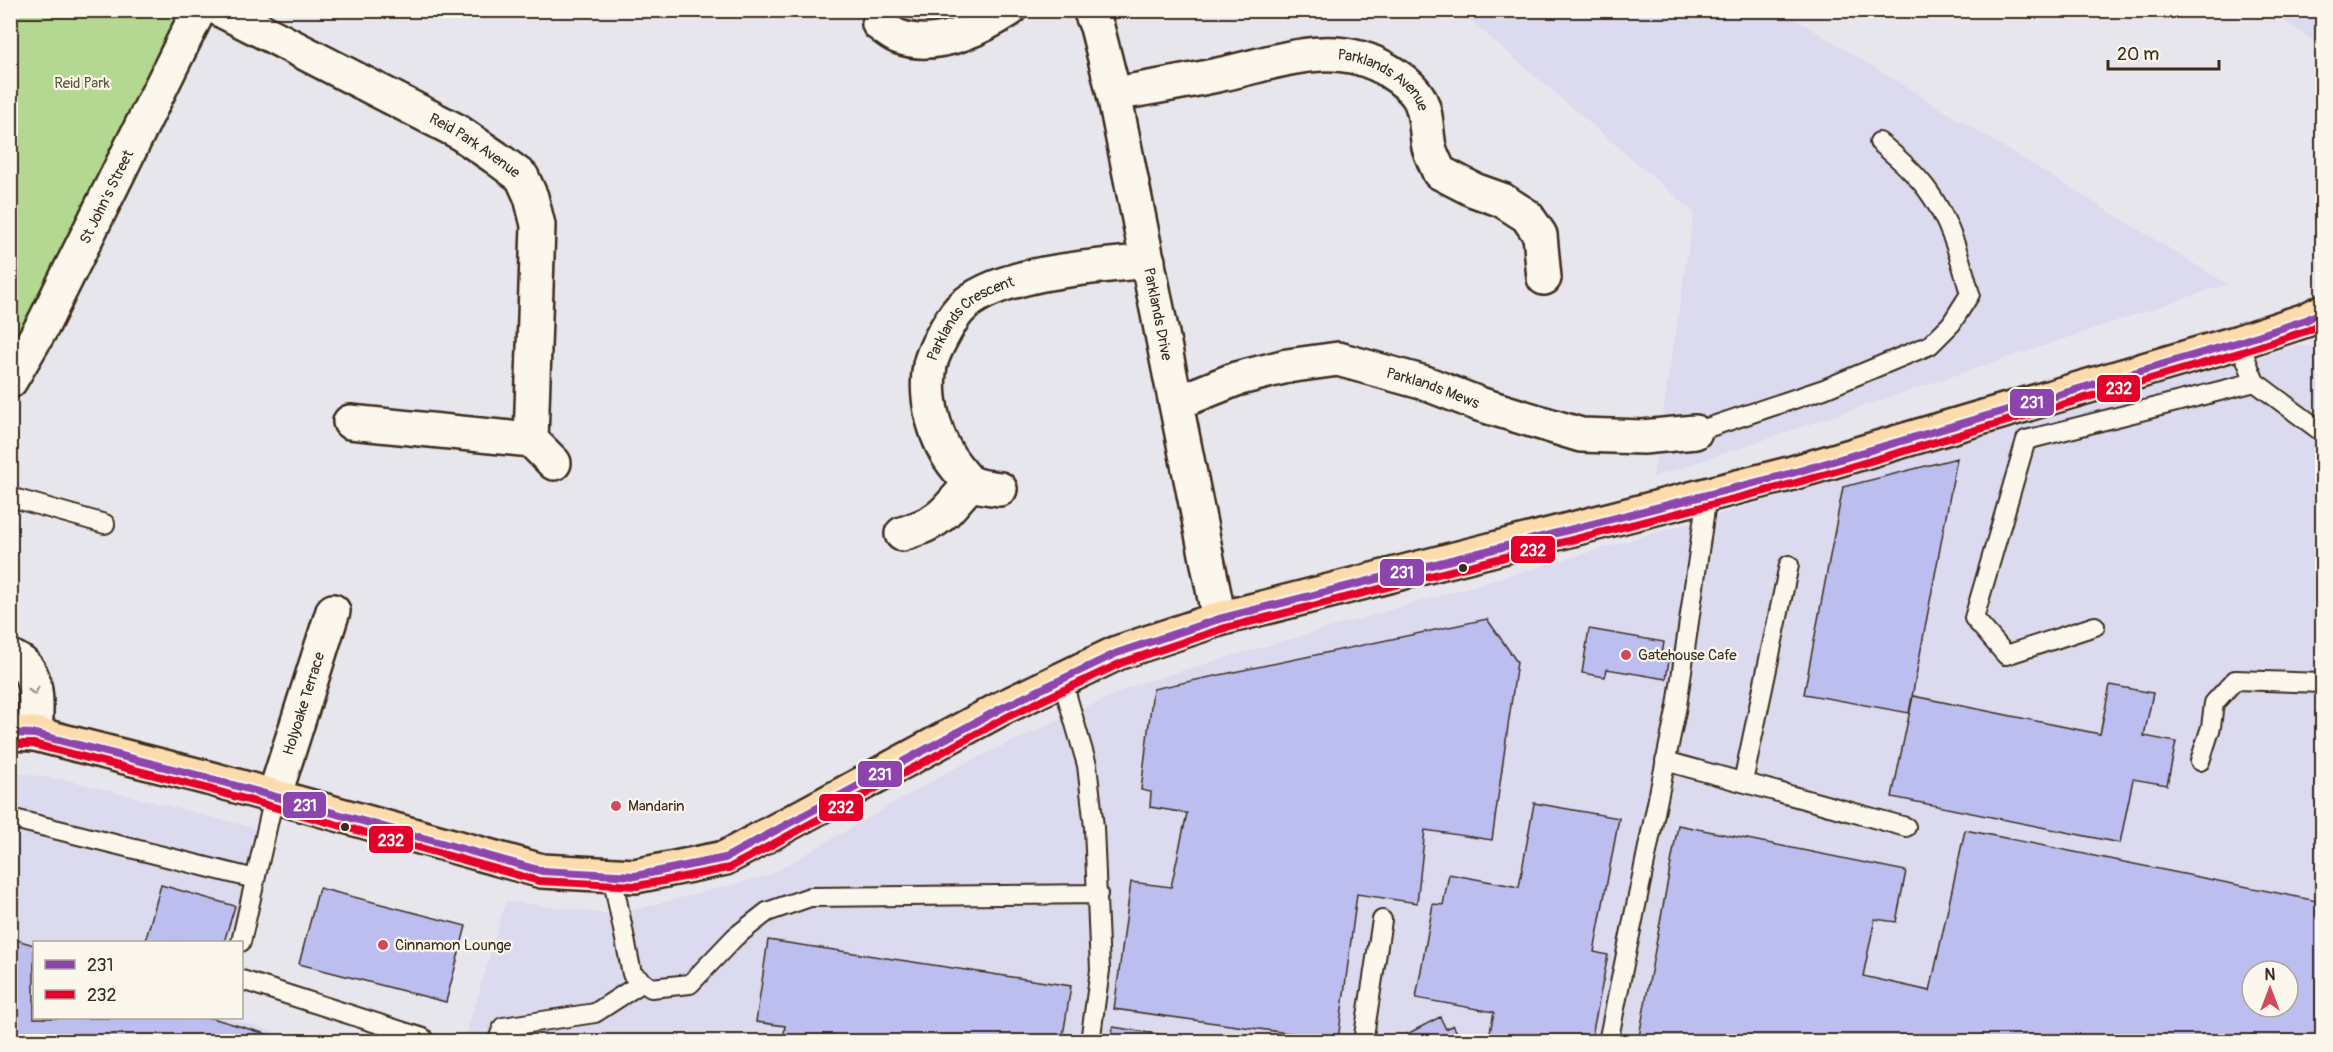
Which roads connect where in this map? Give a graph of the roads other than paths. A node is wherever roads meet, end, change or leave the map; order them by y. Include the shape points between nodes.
1 (199, 10) edge
2 (222, 10) edge
3 (1009, 10) edge
4 (1090, 10) edge
5 (879, 24) dead end
6 (1114, 94) junction
7 (1880, 142) dead end
8 (1148, 261) junction
9 (1544, 278) dead end
10 (2314, 316) edge
11 (2239, 342) junction
12 (10, 381) edge
13 (2255, 382) junction
14 (1176, 403) junction
15 (350, 422) dead end
16 (1695, 432) joint
17 (2322, 432) edge
18 (531, 440) junction
19 (554, 463) dead end
20 (1707, 495) junction
21 (10, 497) edge
22 (105, 524) dead end
23 (902, 534) dead end
24 (1789, 565) dead end
25 (333, 611) dead end
26 (1219, 619) junction
27 (2095, 626) dead end
28 (10, 656) edge
29 (1062, 679) junction
30 (2322, 683) edge
31 (23, 734) edge
32 (1665, 761) junction
33 (2200, 761) dead end
34 (1743, 782) junction
35 (274, 797) junction
36 (10, 818) edge
37 (1906, 827) dead end
38 (612, 875) junction
39 (255, 879) junction
40 (1098, 894) junction
41 (1382, 920) dead end
42 (241, 941) edge
43 (243, 980) edge
44 (644, 982) junction
45 (423, 1038) dead end
46 (497, 1041) edge
47 (1089, 1041) edge
48 (1363, 1041) edge
49 (1608, 1041) edge

1 - 12 street, St John's Street via 43,325
2 - 18 street, Reid Park Avenue via 457,131 522,177 538,225
3 - 5 street via 949,39 898,37
4 - 6 street, Parklands Drive
6 - 8 street, Parklands Drive
6 - 9 street, Parklands Avenue via 1321,52 1375,62 1403,79 1420,99 1439,172 1502,200 1527,216 1540,235
7 - 16 lane via 1908,167 1944,216 1970,294 1952,324 1930,345 1824,389
8 - 14 street, Parklands Drive
8 - 23 street, Parklands Crescent via 1021,278 987,291 960,309 930,364 929,395 934,425 949,459 986,487 957,496 944,514 926,526
10 - 11 highway
11 - 13 lane
11 - 20 highway
13 - 17 lane
13 - 27 lane via 2026,440 1974,618 2006,655
14 - 16 street, Parklands Mews via 1236,379 1338,359 1581,435 1643,437
14 - 26 street, Parklands Drive
15 - 18 street
18 - 19 street
20 - 26 highway
20 - 32 lane via 1677,706
21 - 22 lane
24 - 34 lane
25 - 35 street, Holyoake Terrace
26 - 29 highway via 1117,653
28 -> 31 street via 25,665 37,699
29 - 38 highway via 726,858 635,876
29 - 40 lane via 1087,765
30 - 33 lane via 2235,680 2214,703
31 - 35 highway
32 - 34 lane
32 - 49 lane
34 - 37 lane
35 - 38 highway via 542,871
35 - 39 lane
36 - 39 lane
38 - 44 lane via 632,974
39 - 42 lane
40 - 44 lane via 810,897 767,912 735,937 690,984 651,988
40 - 47 lane via 1100,970
41 - 48 lane
43 - 45 lane
44 - 46 lane via 596,1013 503,1027

